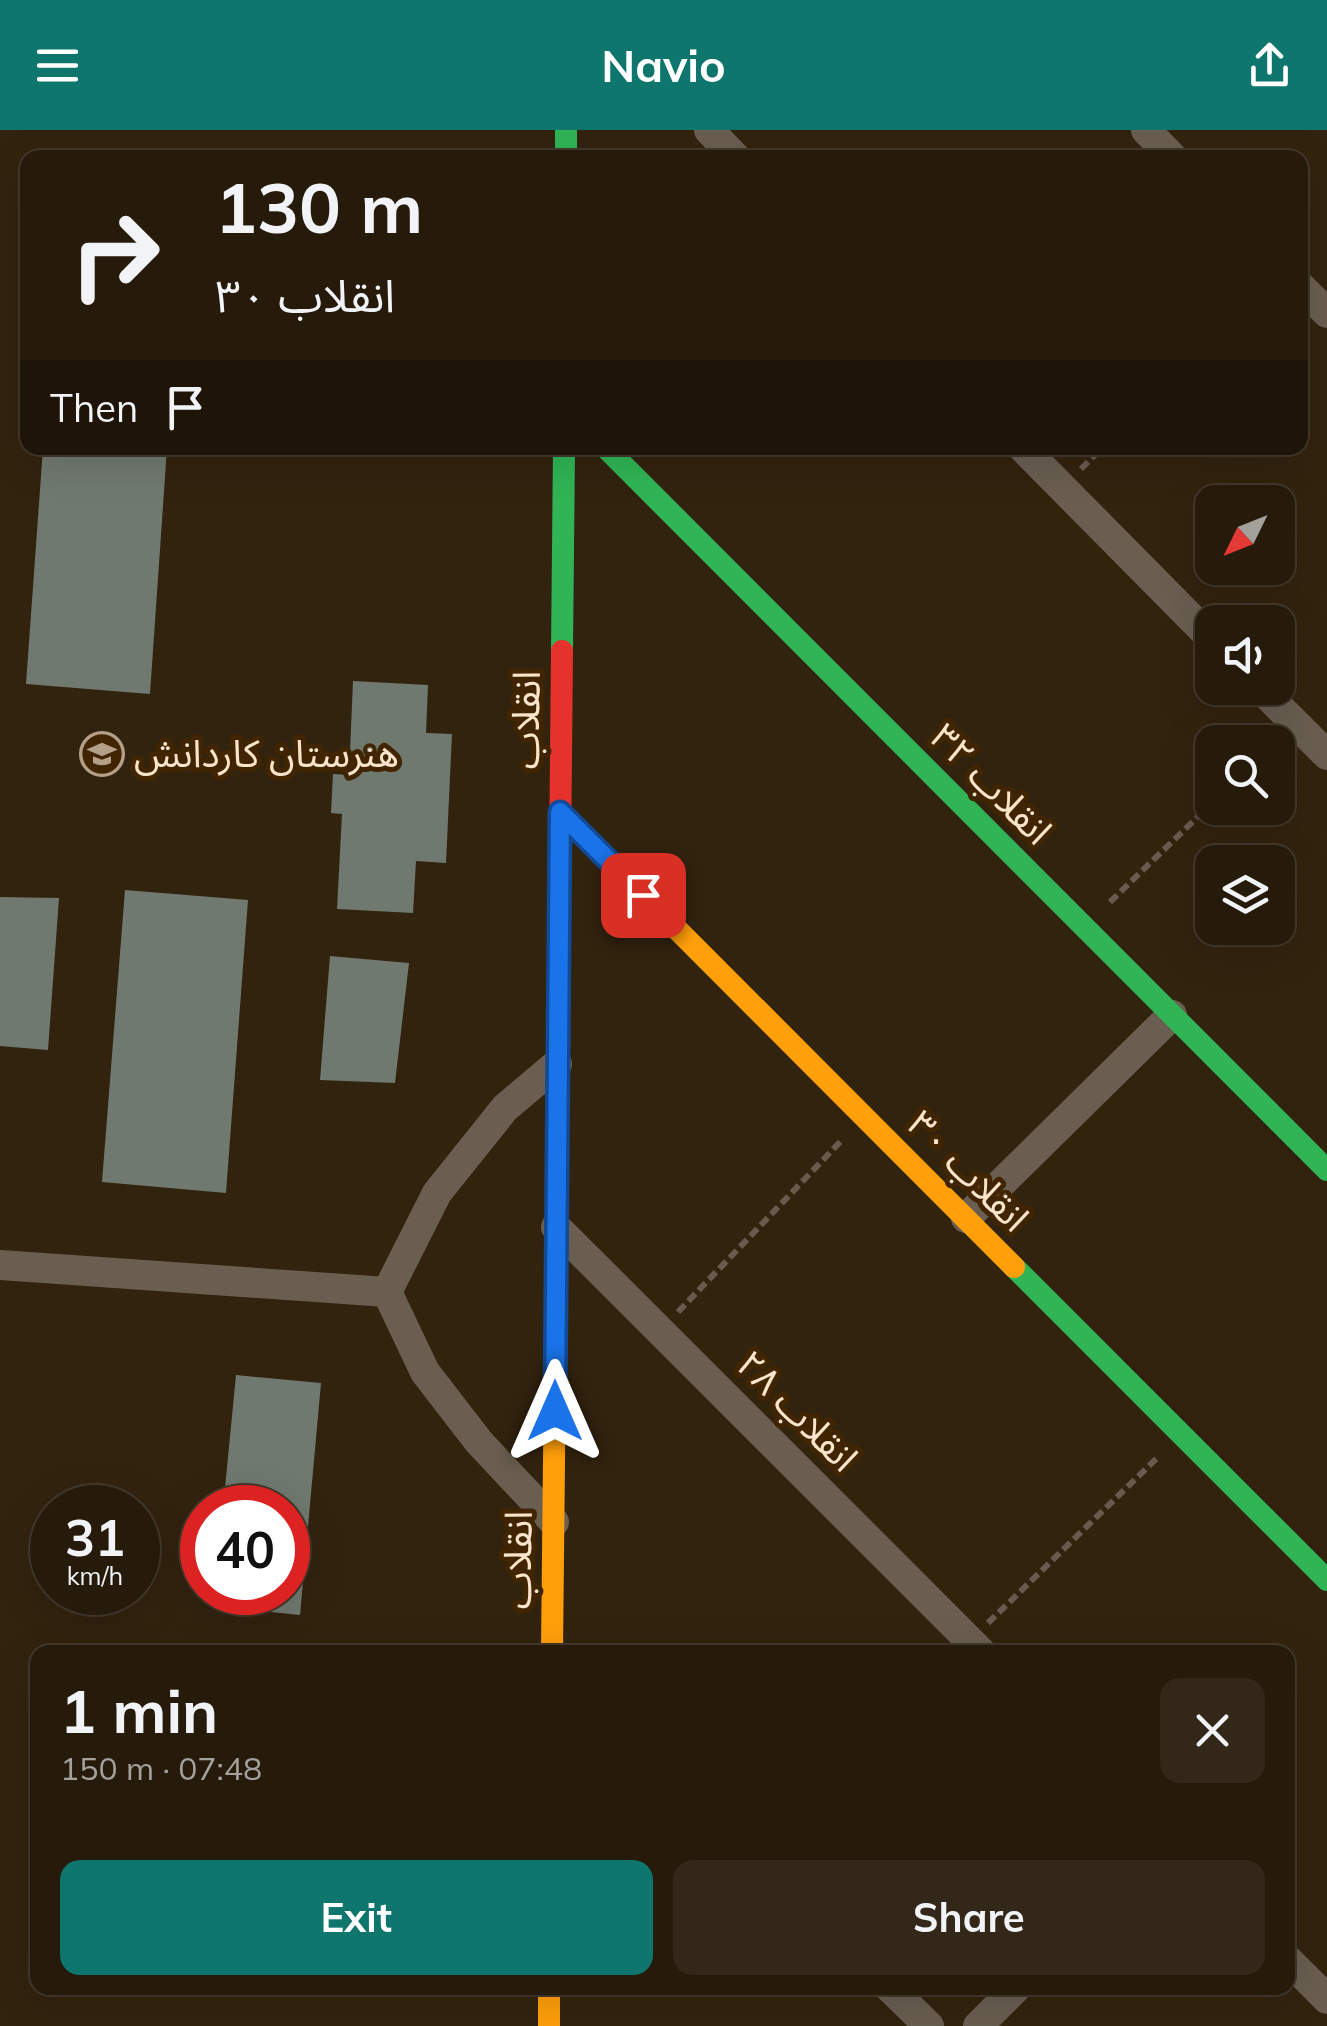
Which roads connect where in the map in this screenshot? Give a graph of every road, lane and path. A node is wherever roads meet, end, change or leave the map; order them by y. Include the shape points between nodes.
1 (709, 130) edge
2 (728, 150) edge
3 (1308, 294) edge
4 (1327, 314) edge
5 (564, 455) edge
6 (613, 455) edge
7 (1031, 455) edge
8 (1195, 622) edge
9 (1277, 705) edge
10 (1327, 755) edge
11 (560, 812) junction
12 (1195, 819) edge
13 (1084, 927) junction
14 (1172, 1014) junction
15 (558, 1064) junction
16 (865, 1117) junction
17 (1327, 1170) edge
18 (966, 1218) junction
19 (556, 1227) junction
20 (0, 1265) edge
21 (388, 1292) junction
22 (660, 1331) junction
23 (1181, 1434) junction
24 (554, 1522) junction
25 (1327, 1580) edge
26 (554, 1645) edge
27 (973, 1645) edge
28 (977, 1645) edge
29 (1295, 1967) edge
30 (549, 1995) edge
31 (897, 1995) edge
32 (1009, 1995) edge
33 (1327, 1999) edge
34 (549, 2026) edge
35 (929, 2026) edge
36 (978, 2026) edge

1 - 2 street
3 - 4 street
5 - 11 street, انقلاب
6 - 13 street, انقلاب ۳۲
7 - 8 street
9 - 10 street
11 - 15 street, انقلاب
11 - 16 street, انقلاب ۳۰
12 - 13 path
13 - 14 street, انقلاب ۳۲
14 - 17 street, انقلاب ۳۲
14 - 18 street
15 - 19 street, انقلاب
15 - 21 street via 506,1108 437,1193
16 - 18 street, انقلاب ۳۰
16 - 22 path
18 - 23 street, انقلاب ۳۰
19 - 22 street, انقلاب ۲۸
19 - 24 street, انقلاب
20 - 21 street
21 - 24 street via 425,1372
22 - 27 street, انقلاب ۲۸
23 - 25 street, انقلاب ۳۰
23 - 28 path
24 - 26 street, انقلاب
29 - 33 street
30 - 34 street
31 - 35 street
32 - 36 street

